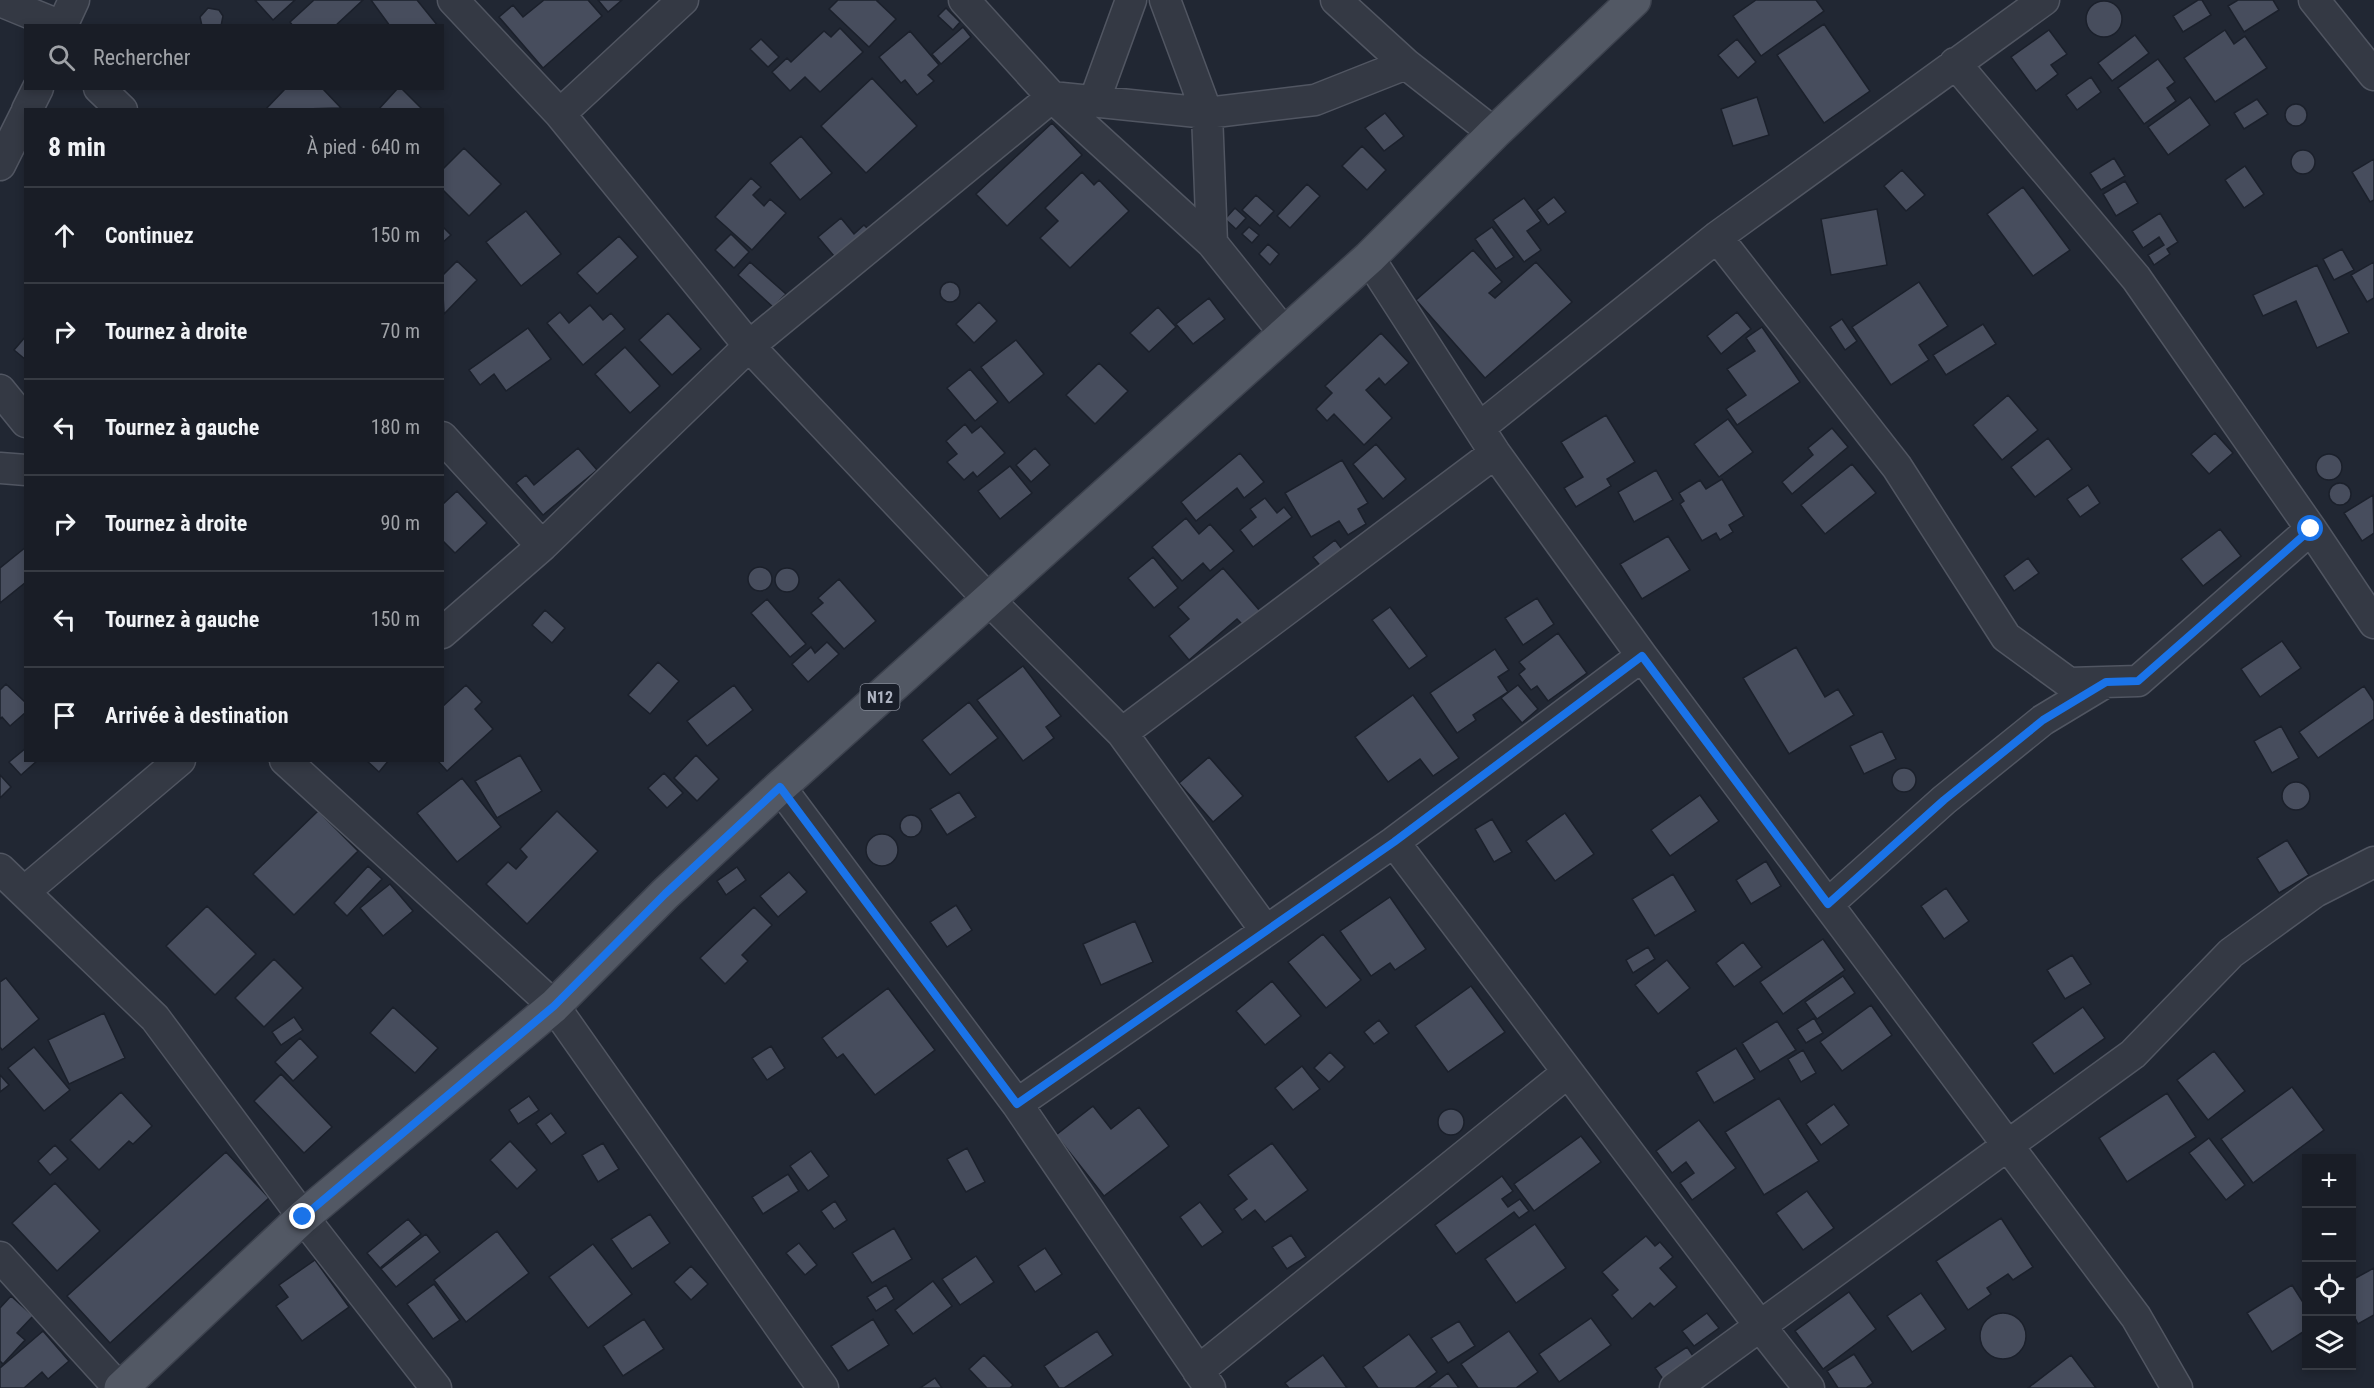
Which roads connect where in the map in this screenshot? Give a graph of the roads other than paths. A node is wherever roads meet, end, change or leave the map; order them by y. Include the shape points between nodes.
1 (74, 0) edge
2 (453, 0) edge
3 (683, 0) edge
4 (964, 0) edge
5 (1131, 0) edge
6 (1165, 0) edge
7 (1336, 0) edge
8 (1634, 0) edge
9 (2044, 0) edge
10 (2314, 0) edge
11 (0, 1) edge
12 (57, 24) edge
13 (63, 24) edge
14 (1955, 63) junction
15 (1406, 64) junction
16 (2374, 75) edge
17 (37, 90) edge
18 (101, 90) edge
19 (1052, 97) junction
20 (1094, 102) junction
21 (28, 108) edge
22 (120, 108) edge
23 (1207, 113) junction
24 (560, 114) junction
25 (24, 115) edge
26 (1494, 134) junction
27 (0, 165) edge
28 (1717, 237) junction
29 (1212, 243) junction
30 (1369, 258) junction
31 (1285, 334) junction
32 (749, 346) junction
33 (0, 390) edge
34 (24, 420) edge
35 (1479, 428) junction
36 (444, 439) edge
37 (1495, 453) junction
38 (0, 468) edge
39 (24, 470) edge
40 (2311, 529) junction
41 (542, 546) junction
42 (988, 599) junction
43 (2374, 623) edge
44 (444, 631) edge
45 (1642, 656) junction
46 (2106, 682) junction
47 (1122, 733) junction
48 (178, 762) edge
49 (287, 762) edge
50 (780, 787) junction
51 (1394, 842) junction
52 (2374, 862) edge
53 (0, 869) edge
54 (24, 892) junction
55 (1828, 904) junction
56 (1266, 931) junction
57 (554, 1006) junction
58 (1567, 1073) junction
59 (1017, 1104) junction
60 (2008, 1143) junction
61 (303, 1217) junction
62 (0, 1257) edge
63 (1760, 1326) junction
64 (1204, 1380) edge
65 (120, 1388) edge
66 (436, 1388) edge
67 (823, 1388) edge
68 (1675, 1388) edge
69 (1809, 1388) edge
70 (2177, 1388) edge

1 - 13 street
2 - 24 street
3 - 24 street
4 - 19 street
5 - 20 street
6 - 23 street
7 - 15 street
8 - 26 main road, N12
9 - 14 street
10 - 16 street
11 - 12 street
14 - 28 street
14 - 40 street via 2136,278
15 - 23 street via 1315,100
15 - 26 street
17 - 21 street
18 - 22 street
19 - 20 street
19 - 29 street
19 - 32 street
20 - 23 street
23 - 29 street
24 - 32 street
25 - 27 street
26 - 30 main road, N12
28 - 35 street
28 - 46 street via 1897,467 2006,637 2069,683
29 - 31 street
30 - 31 main road, N12
30 - 35 street
31 - 42 main road, N12
32 - 41 street
32 - 42 street
33 - 34 street
35 - 37 street
36 - 41 street
37 - 45 street
37 - 47 street
38 - 39 street
40 - 43 street
40 - 46 street via 2138,681
41 - 44 street
42 - 47 street
42 - 50 main road, N12
45 - 51 street
45 - 55 street
46 - 55 street via 2043,720 1944,800
47 - 56 street
48 - 54 street
49 - 57 street
50 - 57 main road, N12 via 665,894
50 - 59 street
51 - 56 street
51 - 58 street
52 - 60 street via 2315,892 2231,953 2133,1054
53 - 54 street
54 - 61 street via 155,1018
55 - 60 street
56 - 59 street
57 - 61 main road, N12
57 - 67 street
58 - 63 street
58 - 64 street
59 - 64 street
60 - 63 street
60 - 70 street via 2136,1317
61 - 65 main road, N12
61 - 66 street
62 - 65 street
63 - 68 street
63 - 69 street

